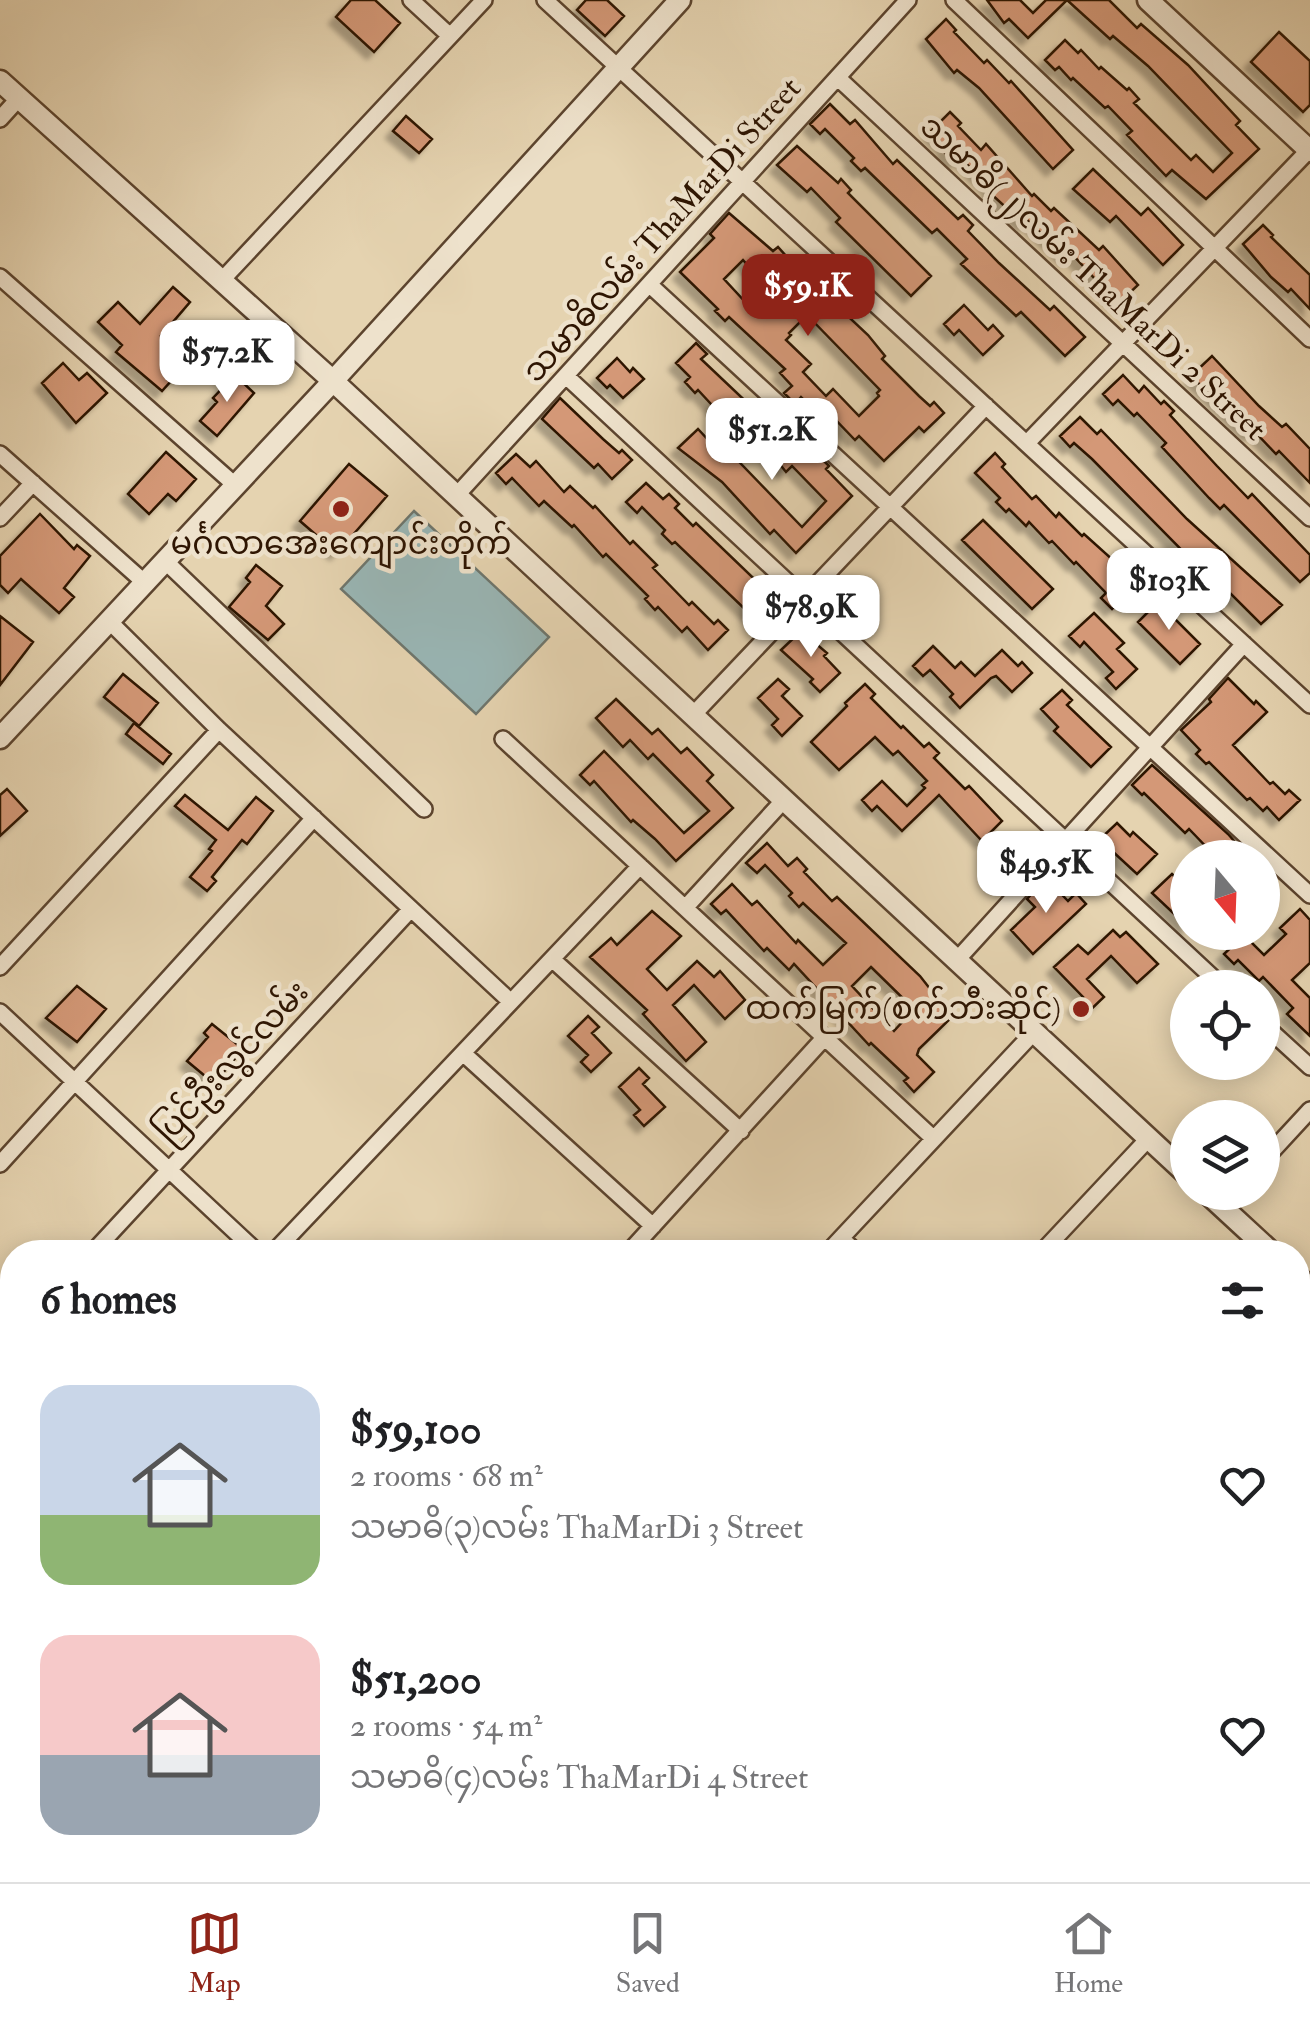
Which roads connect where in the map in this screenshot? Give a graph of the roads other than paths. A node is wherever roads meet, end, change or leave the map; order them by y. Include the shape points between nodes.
1 (412, 0) edge
2 (484, 0) edge
3 (545, 0) edge
4 (680, 0) edge
5 (908, 0) edge
6 (954, 0) edge
7 (1148, 0) edge
8 (450, 36) junction
9 (619, 66) junction
10 (838, 78) junction
11 (0, 82) edge
12 (19, 98) junction
13 (0, 119) edge
14 (1310, 150) edge
15 (744, 182) junction
16 (1214, 248) junction
17 (0, 277) edge
18 (222, 280) junction
19 (650, 284) junction
20 (1310, 339) edge
21 (1122, 343) junction
22 (566, 376) junction
23 (332, 381) junction
24 (986, 406) junction
25 (1027, 443) junction
26 (0, 454) edge
27 (33, 483) junction
28 (235, 486) junction
29 (456, 496) junction
30 (890, 507) junction
31 (0, 518) edge
32 (1310, 518) edge
33 (164, 560) junction
34 (144, 582) junction
35 (805, 597) junction
36 (108, 620) junction
37 (1244, 644) junction
38 (1310, 705) edge
39 (692, 716) junction
40 (220, 730) junction
41 (0, 738) edge
42 (503, 739) dead end
43 (1149, 746) junction
44 (783, 801) junction
45 (424, 810) dead end
46 (314, 818) junction
47 (1065, 840) junction
48 (640, 866) junction
49 (1310, 895) edge
50 (685, 908) junction
51 (411, 909) junction
52 (552, 959) junction
53 (956, 961) junction
54 (0, 967) edge
55 (1205, 970) edge
56 (511, 1002) junction
57 (0, 1012) edge
58 (1034, 1032) junction
59 (825, 1037) junction
60 (1280, 1040) edge
61 (464, 1054) junction
62 (1310, 1068) edge
63 (74, 1082) junction
64 (1310, 1110) edge
65 (741, 1130) junction
66 (934, 1139) junction
67 (1148, 1139) junction
68 (1280, 1142) edge
69 (1170, 1159) edge
70 (0, 1164) edge
71 (168, 1170) junction
72 (1232, 1210) edge
73 (653, 1226) junction
74 (841, 1238) edge
75 (104, 1240) edge
76 (243, 1240) edge
77 (286, 1240) edge
78 (641, 1240) edge
79 (1056, 1240) edge
80 (1260, 1240) edge

1 - 8 street
2 - 8 street
3 - 9 street
4 - 9 street
5 - 10 street, သမာဓိလမ်း ThaMarDi Street
6 - 16 street
7 - 14 street
8 - 18 street
9 - 15 street
9 - 23 street
10 - 15 street, သမာဓိလမ်း ThaMarDi Street
10 - 21 street, သမာဓိ(၂)လမ်း ThaMarDi 2 Street
11 - 12 street
12 - 13 street
12 - 18 street
14 - 16 street
15 - 19 street, သမာဓိလမ်း ThaMarDi Street
15 - 24 street
16 - 20 street
16 - 21 street
17 - 28 street
18 - 23 street
19 - 22 street, သမာဓိလမ်း ThaMarDi Street
19 - 30 street
21 - 25 street
21 - 32 street, သမာဓိ(၂)လမ်း ThaMarDi 2 Street
22 - 29 street, သမာဓိလမ်း ThaMarDi Street
22 - 35 street
23 - 28 street
23 - 29 street
24 - 25 street
24 - 30 street
25 - 37 street
26 - 27 street
27 - 31 street
27 - 34 street
28 - 33 street
29 - 39 street
30 - 35 street
30 - 43 street
33 - 34 street
33 - 45 street
34 - 36 street
35 - 39 street
35 - 47 street
36 - 40 street
36 - 41 street
37 - 38 street
37 - 43 street
39 - 44 street
40 - 46 street
40 - 54 street
42 - 48 street
43 - 47 street
43 - 49 street
44 - 50 street
44 - 53 street
46 - 51 street
46 - 63 street
47 - 53 street
47 - 55 street
48 - 50 street
48 - 52 street
50 - 59 street
51 - 56 street
51 - 71 street, ပြင်ဦးလွင်လမ်း
52 - 56 street
52 - 65 street
53 - 58 street
56 - 61 street
57 - 63 street
58 - 66 street
58 - 67 street
59 - 65 street
59 - 66 street
60 - 62 street
61 - 73 street
61 - 77 street
63 - 70 street
63 - 71 street
64 - 68 street
65 - 73 street
66 - 74 street
67 - 69 street
67 - 79 street
71 - 75 street, ပြင်ဦးလွင်လမ်း
71 - 76 street
72 - 80 street
73 - 78 street

